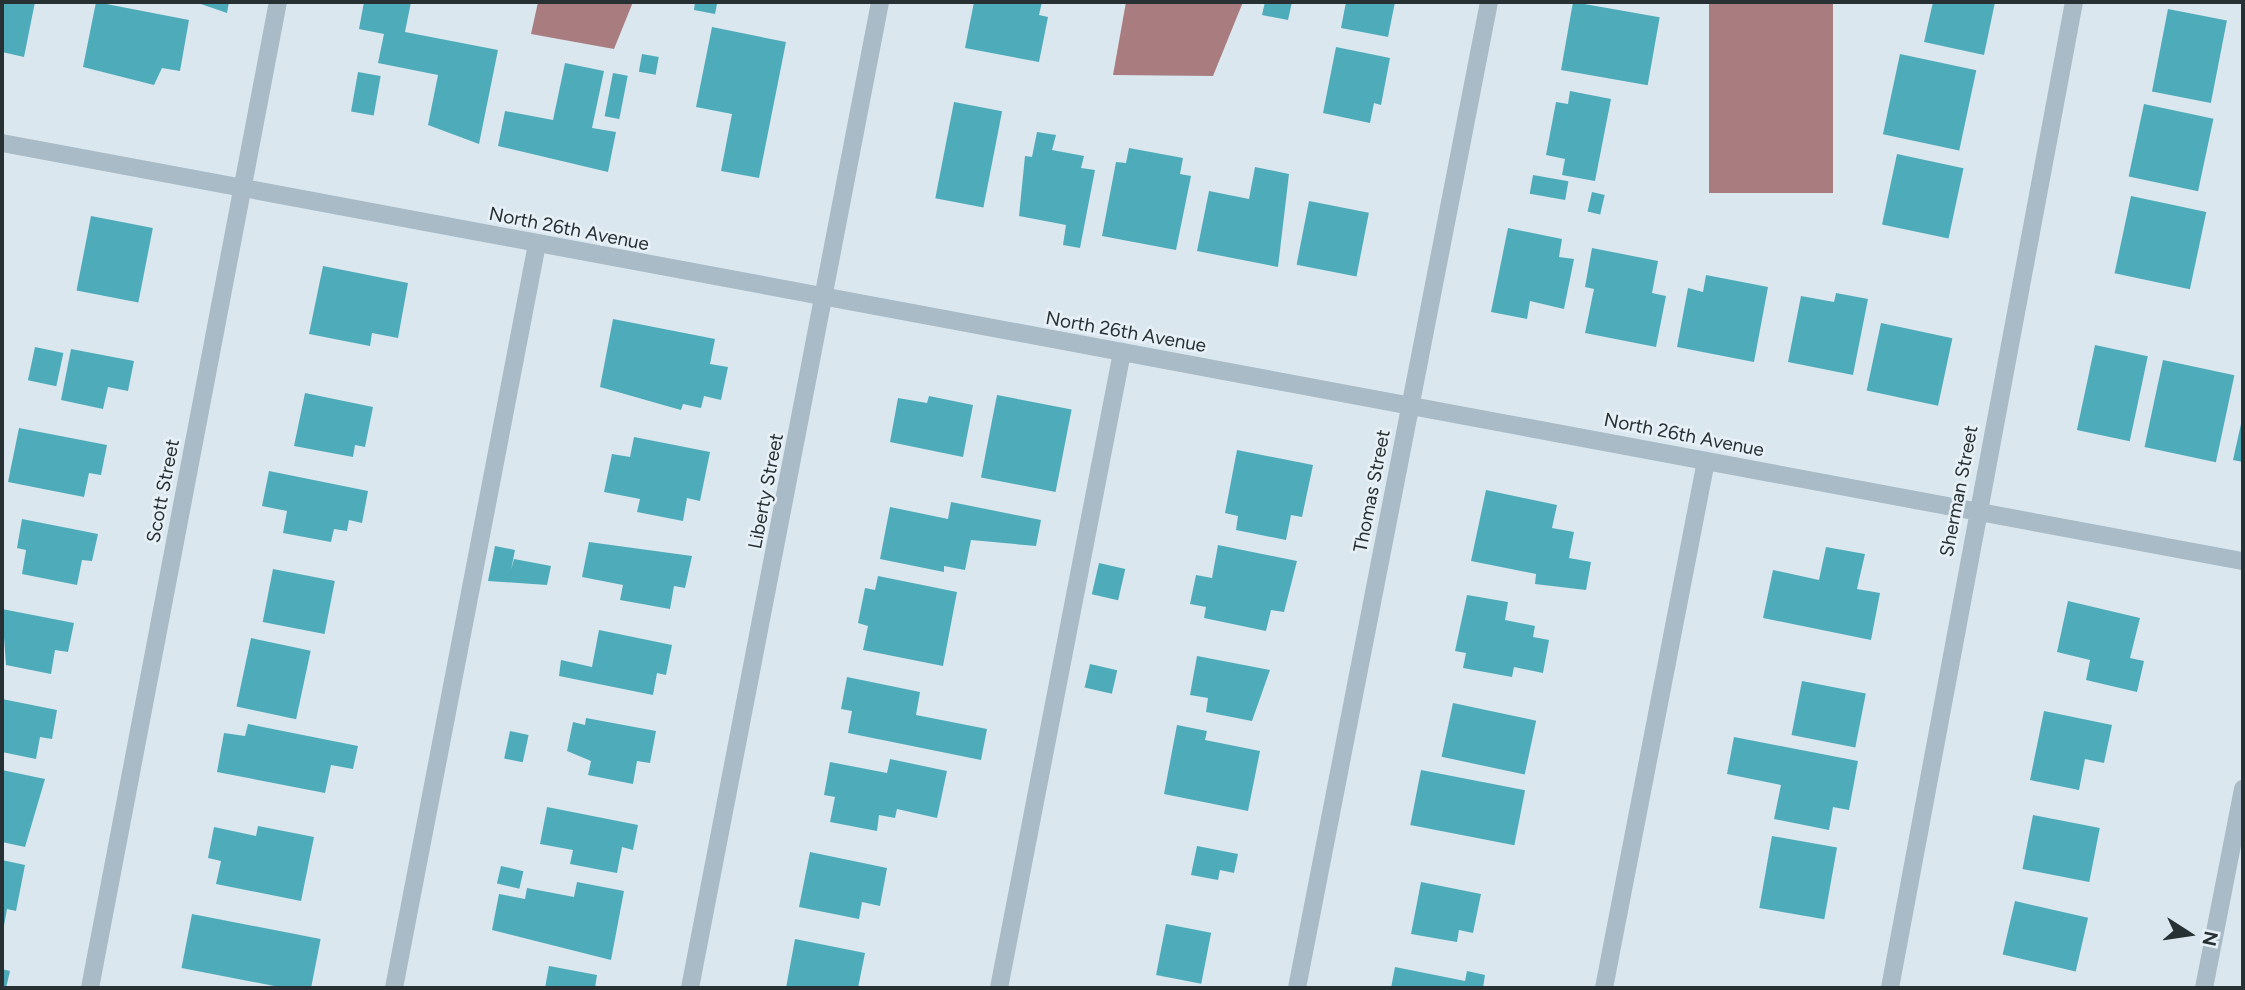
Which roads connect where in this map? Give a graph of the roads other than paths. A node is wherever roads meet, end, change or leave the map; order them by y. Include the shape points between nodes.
1 (278, 2) edge
2 (880, 2) edge
3 (1489, 2) edge
4 (2074, 2) edge
5 (2, 144) edge
6 (242, 188) junction
7 (537, 244) junction
8 (825, 298) junction
9 (1122, 352) junction
10 (1410, 405) junction
11 (1706, 461) junction
12 (1976, 511) junction
13 (2243, 561) edge
14 (2243, 789) edge
15 (90, 988) edge
16 (394, 988) edge
17 (691, 988) edge
18 (999, 988) edge
19 (1297, 988) edge
20 (1604, 988) edge
21 (1891, 988) edge
22 (2204, 988) edge

1 - 6 street, Scott Street
2 - 8 street, Liberty Street
3 - 10 street, Thomas Street
4 - 12 street, Sherman Street
5 - 6 street, North 26th Avenue
6 - 7 street, North 26th Avenue
6 - 15 street, Scott Street
7 - 8 street, North 26th Avenue
7 - 16 street
8 - 9 street, North 26th Avenue
8 - 17 street, Liberty Street
9 - 10 street, North 26th Avenue
9 - 18 street
10 - 11 street, North 26th Avenue
10 - 19 street, Thomas Street
11 - 12 street, North 26th Avenue
11 - 20 street
12 - 13 street, North 26th Avenue
12 - 21 street, Sherman Street
14 - 22 street

